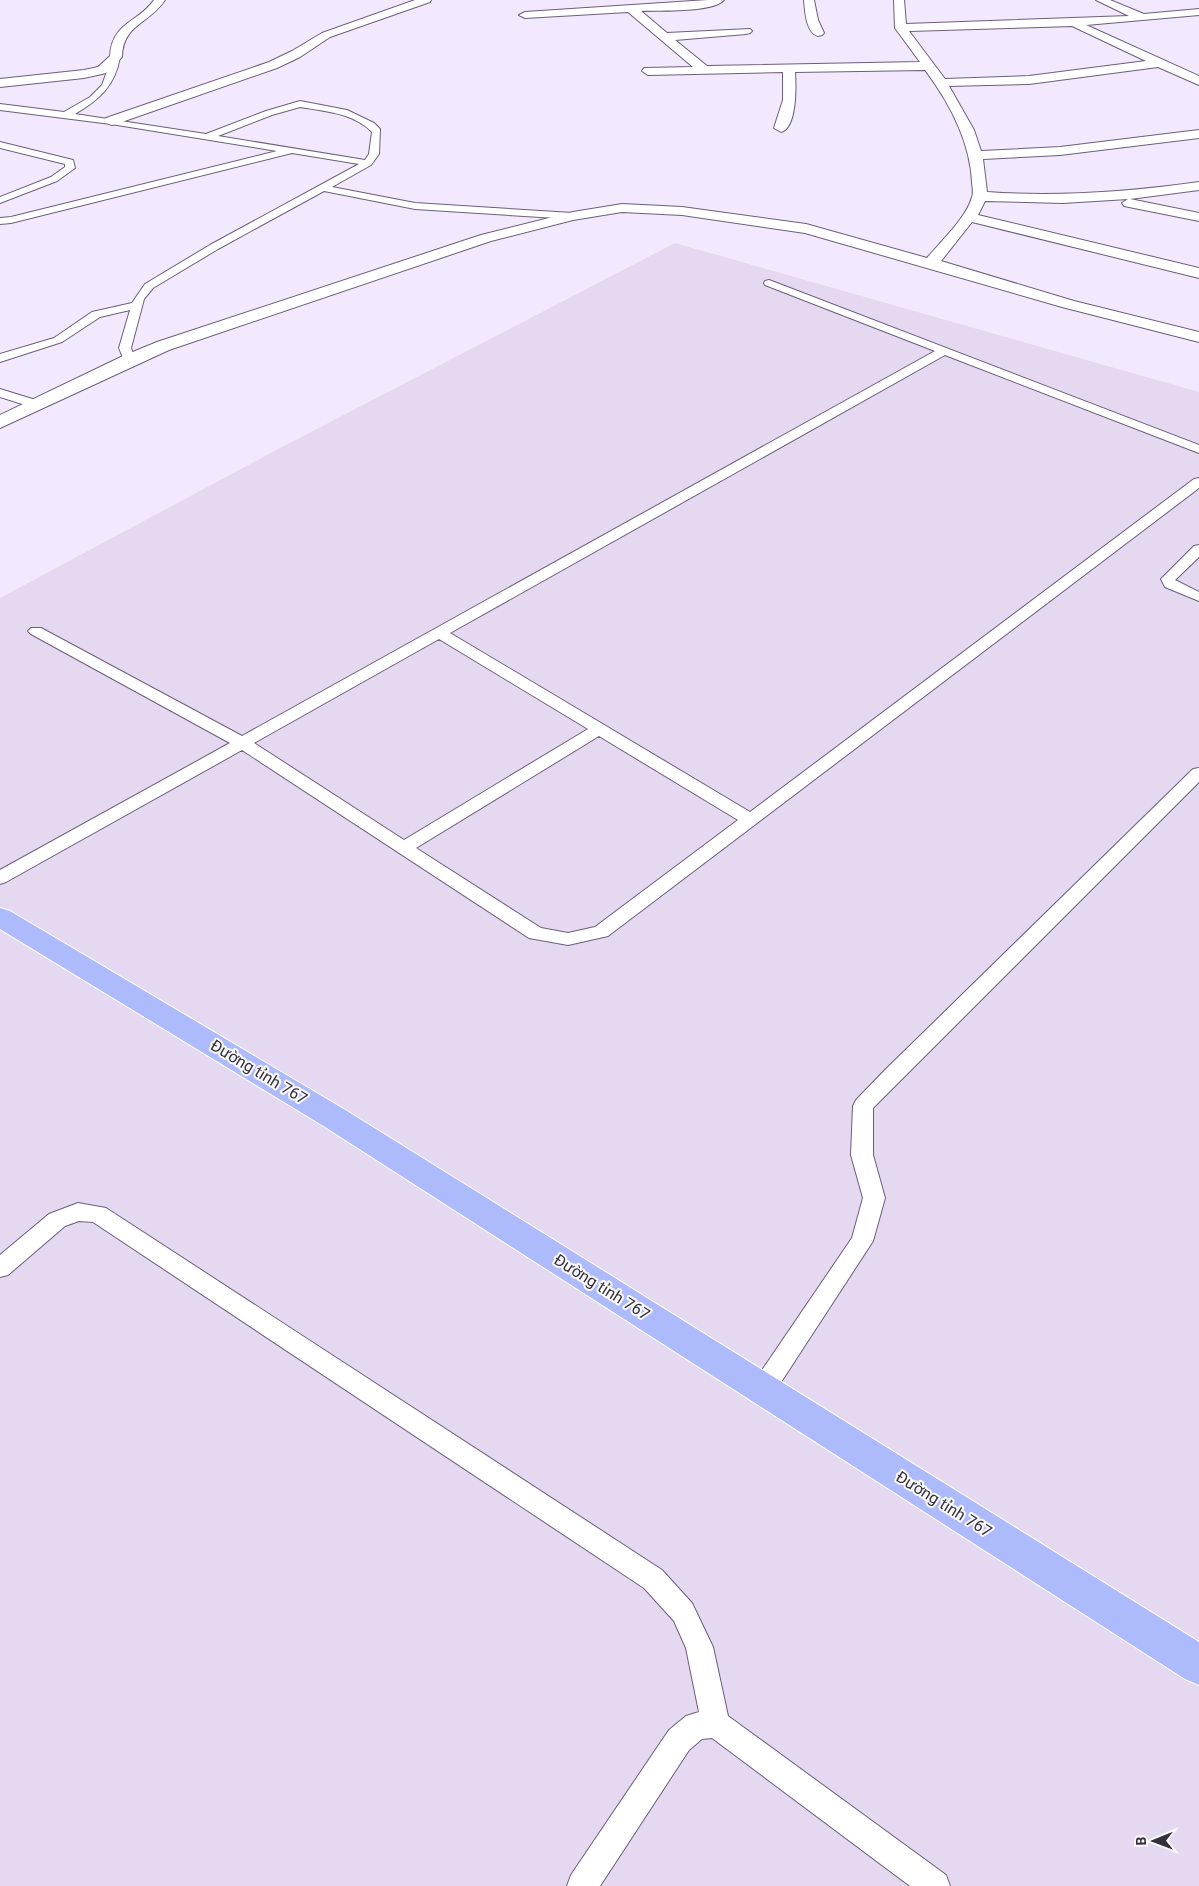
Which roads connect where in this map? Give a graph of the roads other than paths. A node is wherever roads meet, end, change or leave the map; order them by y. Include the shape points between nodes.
1 (160, 0) edge
2 (426, 0) edge
3 (719, 0) edge
4 (809, 0) edge
5 (900, 0) edge
6 (1101, 0) edge
7 (630, 8) junction
8 (1199, 12) edge
9 (525, 15) dead end
10 (1145, 19) junction
11 (1070, 22) junction
12 (900, 28) junction
13 (746, 31) dead end
14 (818, 33) dead end
15 (665, 37) junction
16 (116, 57) junction
17 (1161, 63) junction
18 (928, 66) junction
19 (789, 69) junction
20 (704, 70) junction
21 (648, 71) dead end
22 (1199, 81) edge
23 (0, 83) edge
24 (940, 83) junction
25 (0, 107) edge
26 (66, 115) junction
27 (111, 121) junction
28 (780, 128) dead end
29 (1199, 134) edge
30 (209, 136) junction
31 (0, 145) edge
32 (292, 150) junction
33 (976, 155) junction
34 (368, 162) junction
35 (1199, 186) edge
36 (323, 188) junction
37 (980, 196) junction
38 (1104, 198) junction
39 (0, 200) edge
40 (572, 216) junction
41 (968, 217) junction
42 (1199, 217) edge
43 (0, 221) edge
44 (934, 265) junction
45 (1199, 273) edge
46 (769, 283) dead end
47 (137, 305) junction
48 (1199, 338) edge
49 (944, 351) junction
50 (0, 358) edge
51 (129, 360) junction
52 (0, 393) edge
53 (35, 404) junction
54 (0, 422) edge
55 (1199, 449) edge
56 (1199, 482) edge
57 (1199, 548) edge
58 (1199, 597) edge
59 (36, 632) dead end
60 (440, 633) junction
61 (600, 728) junction
62 (242, 743) junction
63 (1199, 773) edge
64 (751, 820) junction
65 (403, 848) junction
66 (0, 878) edge
67 (0, 917) edge
68 (0, 1268) edge
69 (763, 1389) junction
70 (1199, 1665) edge
71 (716, 1724) junction
72 (582, 1886) edge
73 (935, 1886) edge

1 - 16 street via 150,13 122,32 115,46
2 - 27 street via 326,35 273,65
3 - 7 street via 707,4
4 - 14 street
5 - 12 street
6 - 10 street
7 - 9 street
7 - 15 street
8 - 10 street
10 - 11 street
11 - 12 street
11 - 17 street
12 - 18 street
13 - 15 street
15 - 20 street
16 - 23 street via 102,70
16 - 26 lane via 103,91
17 - 22 street
17 - 24 street via 1029,80
18 - 19 street
18 - 24 street
19 - 20 street
19 - 28 street via 791,93 788,112
20 - 21 street
24 - 33 street via 967,130
25 - 26 lane
26 - 27 lane
27 - 30 lane
29 - 33 street via 1060,151
30 - 32 lane
30 - 34 lane via 300,104 344,112 375,128 374,154
31 - 39 lane via 70,162 70,168 54,179
32 - 34 lane
32 - 43 lane
33 - 37 street
34 - 36 lane
35 - 38 street
36 - 40 lane via 431,207
36 - 47 lane via 157,280 143,293
37 - 38 street
37 - 41 street
38 - 42 street
40 - 44 street via 631,208 692,213 806,229
40 - 51 street via 477,241
41 - 44 street via 933,261
41 - 45 street
44 - 48 street
46 - 49 lane
47 - 50 lane via 96,314 58,340
47 - 51 lane via 125,348
49 - 55 lane
49 - 60 lane
51 - 53 street
52 - 53 lane
53 - 54 street
56 - 64 lane
57 - 58 lane via 1168,579 1170,584
59 - 62 lane
60 - 61 lane
60 - 62 lane
61 - 64 lane
61 - 65 lane
62 - 65 lane
62 - 66 lane
63 - 69 lane via 863,1106 862,1155 874,1198 862,1241
64 - 65 lane via 601,932 568,939 536,934
67 - 69 main road, Đường tỉnh 767 via 336,1118
68 - 71 lane via 57,1220 78,1212 98,1214 653,1579 682,1612 699,1647
69 - 70 main road, Đường tỉnh 767
71 - 72 lane via 696,1726 679,1740
71 - 73 lane

